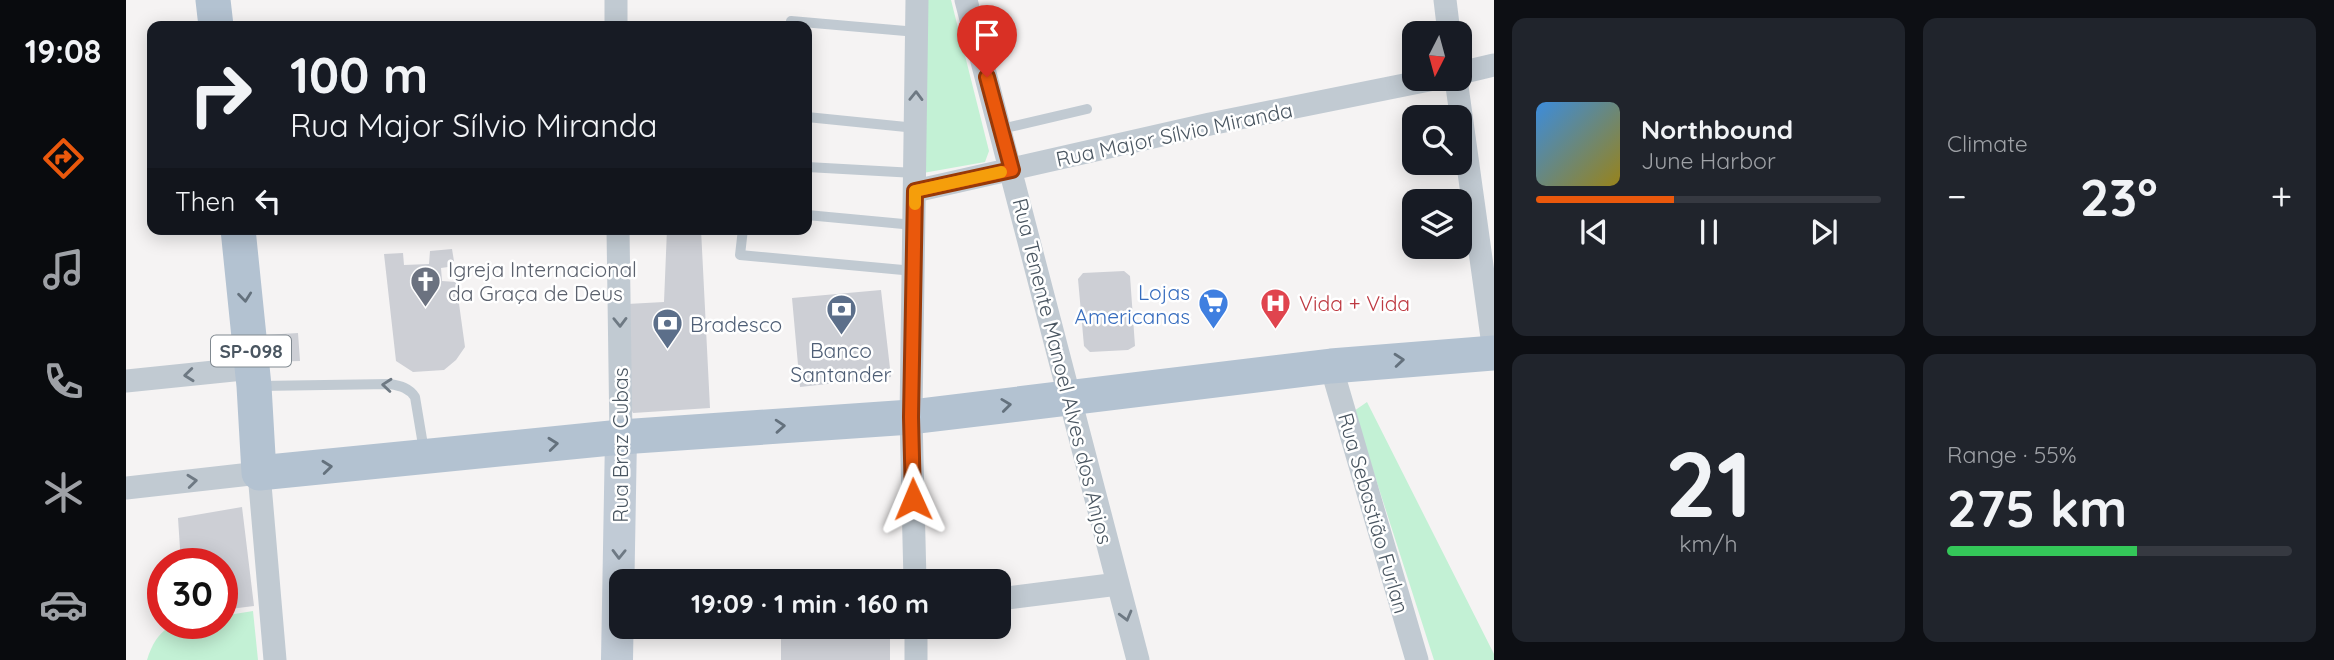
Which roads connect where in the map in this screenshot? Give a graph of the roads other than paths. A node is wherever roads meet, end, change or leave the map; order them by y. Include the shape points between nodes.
1 (214, 0) edge
2 (616, 0) edge
3 (917, 0) edge
4 (966, 0) edge
5 (1444, 0) edge
6 (216, 21) edge
7 (616, 21) edge
8 (1447, 21) edge
9 (812, 23) edge
10 (917, 32) junction
11 (1494, 65) edge
12 (1472, 70) edge
13 (1402, 85) edge
14 (1458, 91) edge
15 (1087, 109) dead end
16 (812, 118) edge
17 (916, 128) junction
18 (1001, 129) junction
19 (812, 168) edge
20 (1012, 170) junction
21 (915, 182) junction
22 (812, 215) edge
23 (914, 225) junction
24 (239, 235) edge
25 (618, 235) edge
26 (742, 235) edge
27 (914, 271) junction
28 (1494, 353) edge
29 (1331, 366) junction
30 (253, 377) junction
31 (126, 381) edge
32 (1069, 397) junction
33 (911, 417) junction
34 (621, 437) junction
35 (425, 457) junction
36 (259, 473) junction
37 (126, 488) edge
38 (915, 569) edge
39 (1118, 584) junction
40 (1011, 597) edge
41 (916, 639) edge
42 (275, 660) edge
43 (617, 660) edge
44 (916, 660) edge
45 (1138, 660) edge
46 (1417, 660) edge

1 - 6 main road
2 - 7 street
3 - 10 street
4 - 18 street, Rua Tenente Manoel Alves dos Anjos
5 - 8 street
9 - 10 lane
17 -> 10 street
11 - 12 street
13 - 20 street, Rua Major Sílvio Miranda
14 - 28 street
15 - 18 lane
16 - 17 lane
17 - 21 street
18 - 20 street, Rua Tenente Manoel Alves dos Anjos
19 - 21 lane
20 - 21 street, Rua Major Sílvio Miranda
20 - 32 street, Rua Tenente Manoel Alves dos Anjos
21 - 23 street
22 - 23 lane
23 - 27 street
24 -> 30 main road, SP-098
25 -> 34 street, Rua Braz Cubas
26 - 27 lane via 740,255
27 - 33 street
29 -> 28 main road
29 - 32 main road
29 - 46 street, Rua Sebastião Furlan
30 -> 31 street
35 -> 30 lane via 410,390 390,384
30 - 36 main road, SP-098
33 -> 32 main road
32 - 39 street, Rua Tenente Manoel Alves dos Anjos
34 -> 33 main road
33 - 38 street
35 -> 34 main road
34 -> 43 main road, Rua Braz Cubas
36 -> 35 main road
37 -> 36 street
36 - 42 street, SP-098
39 - 40 street
39 -> 45 street, Rua Tenente Manoel Alves dos Anjos
41 - 44 street

